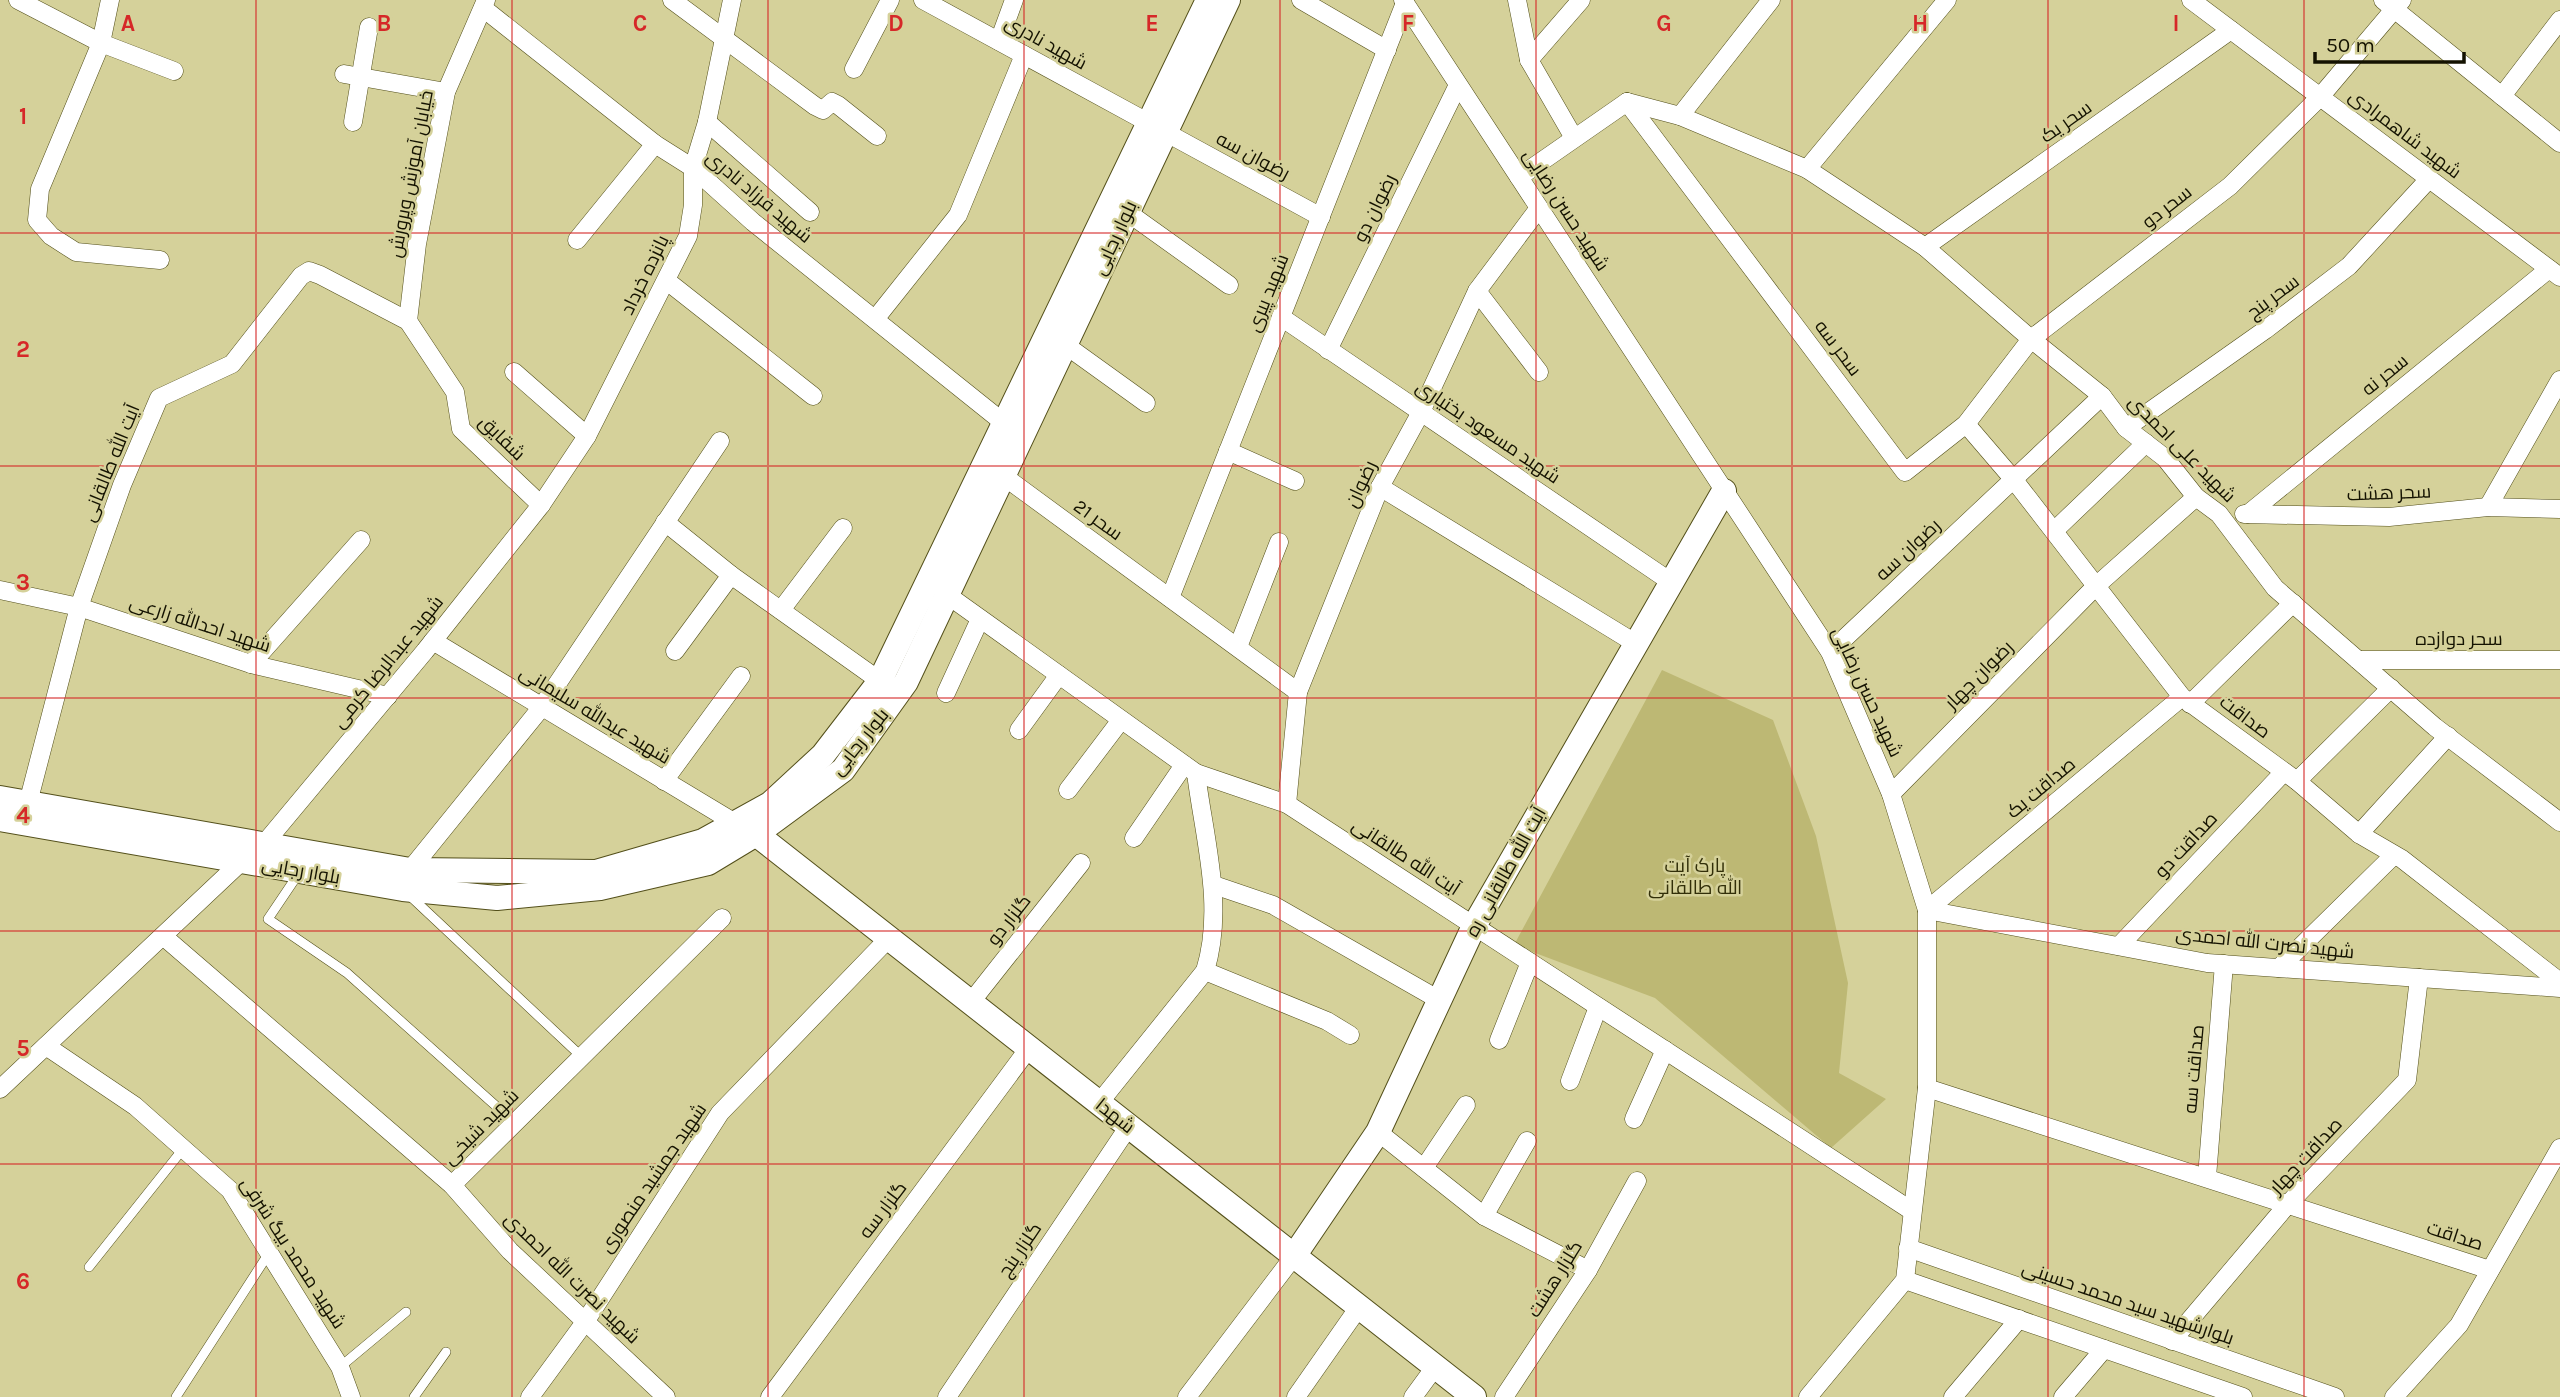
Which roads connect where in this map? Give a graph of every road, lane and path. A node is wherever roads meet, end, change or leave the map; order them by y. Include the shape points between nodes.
1 (19, 0) edge
2 (110, 0) edge
3 (672, 0) edge
4 (732, 0) edge
5 (890, 0) edge
6 (923, 0) edge
7 (1013, 0) edge
8 (1208, 0) edge
9 (1228, 0) edge
10 (1301, 0) edge
11 (1517, 0) edge
12 (1581, 0) edge
13 (1771, 0) edge
14 (1947, 0) edge
15 (2191, 0) edge
16 (1404, 2) edge
17 (2393, 3) edge
18 (484, 4) edge
19 (2560, 20) edge
20 (369, 27) dead end
21 (2231, 30) junction
22 (724, 39) junction
23 (999, 41) junction
24 (101, 43) junction
25 (1387, 50) junction
26 (1024, 55) junction
27 (1529, 60) junction
28 (854, 69) dead end
29 (174, 71) dead end
30 (352, 75) junction
31 (1458, 85) junction
32 (446, 92) junction
33 (2502, 96) junction
34 (2320, 97) junction
35 (1628, 102) junction
36 (1680, 116) junction
37 (353, 122) dead end
38 (707, 122) junction
39 (1157, 128) junction
40 (877, 136) dead end
41 (1574, 138) junction
42 (2560, 143) edge
43 (655, 144) junction
44 (693, 168) junction
45 (1807, 169) junction
46 (1519, 177) junction
47 (2429, 179) junction
48 (1539, 208) junction
49 (810, 212) dead end
50 (1127, 212) junction
51 (1321, 216) junction
52 (577, 240) dead end
53 (1925, 247) junction
54 (160, 260) dead end
55 (2554, 273) edge
56 (667, 281) junction
57 (1229, 285) dead end
58 (1477, 290) junction
59 (1281, 317) junction
60 (876, 318) junction
61 (408, 321) junction
62 (2031, 340) junction
63 (1064, 344) junction
64 (1328, 350) junction
65 (514, 372) dead end
66 (1539, 372) dead end
67 (2560, 380) edge
68 (813, 396) dead end
69 (2102, 396) junction
70 (1146, 403) dead end
71 (1421, 412) junction
72 (1004, 423) junction
73 (1966, 424) junction
74 (2126, 428) junction
75 (587, 436) junction
76 (720, 441) dead end
77 (2146, 443) junction
78 (1228, 451) junction
79 (1002, 475) junction
80 (2014, 480) junction
81 (1295, 481) dead end
82 (1380, 487) junction
83 (1724, 491) junction
84 (2196, 497) junction
85 (541, 505) junction
86 (2488, 507) junction
87 (2560, 509) edge
88 (2219, 514) junction
89 (2248, 514) junction
90 (665, 522) junction
91 (843, 528) dead end
92 (2054, 531) junction
93 (361, 540) dead end
94 (1279, 542) dead end
95 (731, 575) junction
96 (1671, 582) junction
97 (2096, 586) junction
98 (0, 590) edge
99 (946, 594) junction
100 (1170, 598) junction
101 (2293, 603) junction
102 (79, 607) junction
103 (781, 610) junction
104 (980, 619) junction
105 (433, 641) junction
106 (1635, 643) junction
107 (1238, 647) junction
108 (675, 651) dead end
109 (1830, 652) junction
110 (2358, 660) junction
111 (2560, 660) edge
112 (251, 664) junction
113 (1059, 675) junction
114 (741, 676) dead end
115 (880, 681) junction
116 (2391, 688) junction
117 (1298, 692) junction
118 (946, 693) dead end
119 (388, 696) junction
120 (2186, 700) junction
121 (541, 708) junction
122 (1121, 720) junction
123 (1019, 730) dead end
124 (2448, 736) junction
125 (1190, 769) junction
126 (2291, 776) junction
127 (664, 781) junction
128 (1068, 790) dead end
129 (1891, 794) junction
130 (0, 798) edge
131 (28, 803) junction
132 (1287, 804) junction
133 (0, 819) edge
134 (2560, 822) edge
135 (746, 829) junction
136 (2359, 834) junction
137 (1135, 838) dead end
138 (264, 844) junction
139 (2394, 855) junction
140 (242, 861) junction
141 (1081, 863) dead end
142 (300, 871) junction
143 (406, 880) junction
144 (1214, 885) junction
145 (1927, 910) junction
146 (722, 918) dead end
147 (1474, 926) junction
148 (163, 936) junction
149 (889, 938) junction
150 (2119, 946) junction
151 (1530, 962) junction
152 (2224, 964) junction
153 (2279, 968) junction
154 (1205, 971) junction
155 (2418, 978) junction
156 (2560, 982) edge
157 (2560, 988) edge
158 (1441, 1001) junction
159 (971, 1002) junction
160 (1598, 1007) junction
161 (1350, 1035) dead end
162 (1499, 1040) dead end
163 (46, 1046) junction
164 (1029, 1048) junction
165 (1665, 1050) junction
166 (582, 1057) junction
167 (1570, 1081) dead end
168 (1927, 1088) junction
169 (0, 1089) edge
170 (1099, 1103) junction
171 (1466, 1105) dead end
172 (1634, 1119) dead end
173 (515, 1123) junction
174 (1129, 1126) junction
175 (1378, 1132) junction
176 (1527, 1141) dead end
177 (2560, 1148) edge
178 (183, 1149) junction
179 (1424, 1168) junction
180 (2207, 1177) junction
181 (1637, 1181) dead end
182 (452, 1185) junction
183 (2288, 1204) junction
184 (1912, 1211) junction
185 (1484, 1216) junction
186 (1908, 1248) junction
187 (269, 1253) junction
188 (1294, 1256) junction
189 (89, 1267) dead end
190 (1588, 1270) junction
191 (2490, 1270) junction
192 (1905, 1280) junction
193 (1359, 1307) junction
194 (406, 1312) dead end
195 (2019, 1319) junction
196 (585, 1322) junction
197 (2172, 1341) junction
198 (2104, 1349) junction
199 (446, 1352) dead end
200 (340, 1367) junction
201 (1435, 1367) junction
202 (2238, 1396) edge
203 (176, 1397) edge
204 (351, 1397) edge
205 (414, 1397) edge
206 (530, 1397) edge
207 (666, 1397) edge
208 (771, 1397) edge
209 (947, 1397) edge
210 (1187, 1397) edge
211 (1296, 1397) edge
212 (1413, 1397) edge
213 (1474, 1397) edge
214 (1504, 1397) edge
215 (1808, 1397) edge
216 (1953, 1397) edge
217 (2063, 1397) edge
218 (2335, 1397) edge
219 (2394, 1397) edge

1 - 24 street
2 - 24 street
3 - 22 street
4 - 22 street, پانزده خرداد
5 - 28 street
6 - 23 street, شهید نادری
7 - 23 street
8 - 39 main road, بلوار رجایی
9 - 39 main road, بلوار رجایی
10 - 25 street
11 - 27 street
12 - 27 street
13 - 36 street
14 - 45 street
15 - 21 street, شهید شاهمرادی
16 - 25 street, شهید پیری
16 - 31 street, شهید حسن رضایی
17 - 33 street
17 - 34 street, سحر دو
18 - 32 street, خیابان آموزش وپرورش
18 - 43 street, شهید فرزاد نادری
19 - 33 street
20 - 30 street
21 - 34 street, شهید شاهمرادی
21 - 53 street, سحر یک
22 - 38 street, پانزده خرداد
22 - 40 street via 815,106 823,110 832,102
23 - 26 street, شهید نادری
24 - 29 street
24 - 54 street via 40,189 37,219 51,236 76,252
25 - 51 street, شهید پیری
26 - 39 street, شهید نادری
26 - 60 street via 958,215
27 - 41 street
30 - 32 street
30 - 37 street
31 - 46 street, شهید حسن رضایی
31 - 64 street, رضوان دو
32 - 61 street, خیابان آموزش وپرورش via 417,244
33 - 42 street
34 - 47 street, شهید شاهمرادی
34 - 62 street, سحر دو via 2230,186
35 - 36 street, شهید علی احمدی
35 - 41 street
35 - 73 street, سحر سه via 1905,472
36 - 45 street, شهید علی احمدی
38 - 44 street, پانزده خرداد
38 - 49 street
39 - 50 main road, بلوار رجایی
39 - 51 street, رضوان سه
39 - 72 main road, بلوار رجایی
41 - 46 street
43 - 44 street, شهید فرزاد نادری
43 - 52 street
44 - 56 street, پانزده خرداد via 688,236
44 - 60 street, شهید فرزاد نادری via 753,222
45 - 53 street, شهید علی احمدی
46 - 48 street, شهید حسن رضایی
47 - 55 street, شهید شاهمرادی
47 - 74 street, سحر پنج via 2349,266
48 - 58 street, رضوان
48 - 83 street, شهید حسن رضایی
50 - 57 street
50 - 63 main road, بلوار رجایی
51 - 59 street, شهید پیری
53 - 62 street, شهید علی احمدی
55 - 89 street, سحر نه
56 - 68 street
56 - 75 street, پانزده خرداد
58 - 66 street
58 - 71 street, رضوان
59 - 64 street, شهید مسعود بختیاری
59 - 78 street, شهید پیری
60 - 72 street, شهید فرزاد نادری
61 - 85 street, شقایق via 456,392 461,429
61 - 102 street, آیت الله طالقانی via 309,271 300,276 232,365 159,398
62 - 69 street, شهید علی احمدی
62 - 73 street, سحر سه
63 - 70 street
63 - 79 main road, بلوار رجایی
64 - 71 street, شهید مسعود بختیاری
65 - 75 street
67 - 86 street
69 - 74 street, شهید علی احمدی
69 - 80 street, رضوان سه
71 - 82 street, رضوان
71 - 96 street, شهید مسعود بختیاری
72 - 115 main road, بلوار رجایی
73 - 80 street, صداقت
74 - 77 street, شهید علی احمدی
75 - 85 street, پانزده خرداد
76 - 90 street
77 - 84 street, شهید علی احمدی via 2165,458
77 - 92 street
78 - 81 street
78 - 100 street, شهید پیری
79 - 99 main road, بلوار رجایی
79 - 100 street, سحر 21
80 - 92 street, صداقت
80 - 109 street, رضوان سه
82 - 106 street
82 - 117 street, رضوان
83 - 96 main road, آیت الله طالقانی ره
83 - 109 street, شهید حسن رضایی
84 - 88 street, شهید علی احمدی
84 - 97 street, رضوان چهار
85 - 105 street, شهید عبدالرضا کرمی
86 - 87 street, سحر هشت
86 - 89 street, سحر هشت via 2389,517
88 - 89 street, سحر هشت
88 - 101 street, شهید علی احمدی via 2275,588
90 - 95 street
90 - 121 street
91 - 103 street
92 - 97 street, صداقت
93 - 112 street
94 - 107 street
95 - 103 street
95 - 108 street
96 - 106 main road, آیت الله طالقانی ره
97 - 120 street, صداقت
97 - 129 street, رضوان چهار
98 - 102 street, شهید احدالله زارعی
99 - 104 street, آیت الله طالقانی
99 - 135 main road, بلوار رجایی via 906,682 843,770
100 - 107 street, سحر 21
101 - 110 street, شهید علی احمدی
101 - 120 street, صداقت یک
102 - 112 street, شهید احدالله زارعی
102 - 131 street, آیت الله طالقانی
103 - 115 street
104 - 113 street, آیت الله طالقانی
104 - 118 street
105 - 119 street, شهید عبدالرضا کرمی
105 - 121 street, شهید عبدالله سلیمانی
106 - 147 main road, آیت الله طالقانی ره
107 - 117 street, سحر 21
109 - 129 street, شهید حسن رضایی
110 - 111 street, سحر دوازده
110 - 116 street, شهید علی احمدی
112 - 119 street, شهید احدالله زارعی
113 - 122 street, آیت الله طالقانی
113 - 123 street
114 - 127 street
115 - 135 main road, بلوار رجایی via 823,755
116 - 124 street, شهید علی احمدی
116 - 126 street, صداقت دو
117 - 132 street, رضوان
119 - 138 street, شهید عبدالرضا کرمی
120 - 126 street, صداقت
120 - 145 street, صداقت یک
121 - 127 street, شهید عبدالله سلیمانی
121 - 143 street
122 - 125 street, آیت الله طالقانی
122 - 128 street
124 - 134 street, شهید علی احمدی
124 - 136 street
125 - 132 street, آیت الله طالقانی
125 - 137 street
125 - 144 street
126 - 136 street, صداقت
126 - 150 street, صداقت دو
127 - 135 street, شهید عبدالله سلیمانی
129 - 145 street, شهید حسن رضایی
130 - 131 main road, بلوار رجایی
131 - 138 main road, بلوار رجایی
132 - 147 street, آیت الله طالقانی
133 - 140 main road, بلوار رجایی
135 - 143 main road, بلوار رجایی via 596,873
135 - 149 main road, شهدا
136 - 139 street, صداقت
138 - 143 main road, بلوار رجایی
139 - 153 street
139 - 156 street, صداقت
140 - 142 main road, بلوار رجایی
140 - 148 street
141 - 159 street, گلزار دو
142 - 143 main road, بلوار رجایی
142 - 173 lane via 268,919 347,973
143 - 166 lane
144 - 154 street via 1213,944
144 - 158 street via 1273,905
145 - 150 street, شهید نصرت الله احمدی
145 - 168 street, شهید حسن رضایی
146 - 166 street, شهید شیخی
147 - 151 street, آیت الله طالقانی
147 - 158 main road, آیت الله طالقانی ره
148 - 163 street
148 - 182 street, شهید شیخی
149 - 159 main road, شهدا
149 - 196 street, شهید جمشید منصوری via 720,1113
150 - 152 street, شهید نصرت الله احمدی
151 - 160 street, آیت الله طالقانی
151 - 162 street
152 - 153 street, شهید نصرت الله احمدی
152 - 180 street, صداقت سه
153 - 155 street, شهید نصرت الله احمدی
154 - 161 street via 1327,1021
154 - 170 street
155 - 157 street, شهید نصرت الله احمدی
155 - 183 street, صداقت چهار via 2407,1080
158 - 175 main road, آیت الله طالقانی ره
159 - 164 main road, شهدا
160 - 165 street, آیت الله طالقانی
160 - 167 street
163 - 169 street
163 - 178 street, شهید محمد بیگ شرفی via 135,1106
164 - 170 main road, شهدا
164 - 208 street, گلزار سه
165 - 172 street
165 - 184 street, آیت الله طالقانی
166 - 173 street, شهید شیخی
168 - 180 street, صداقت
168 - 184 street, شهید حسن رضایی
170 - 174 main road, شهدا
171 - 179 street
173 - 182 street, شهید شیخی
174 - 188 main road, شهدا
174 - 209 street, گلزار پنج
175 - 179 street
175 - 188 main road, آیت الله طالقانی ره
176 - 185 street
177 - 191 street
178 - 187 street, شهید محمد بیگ شرفی via 230,1190
178 - 189 lane
179 - 185 street
180 - 183 street, صداقت
181 - 190 street, گلزار هشت
182 - 196 street, شهید نصرت الله احمدی via 510,1251
183 - 191 street, صداقت
183 - 197 street, صداقت چهار
184 - 186 street, شهید حسن رضایی
185 - 190 street
186 - 192 street, شهید حسن رضایی
186 - 197 street, بلوارشهید سید محمد حسینی
187 - 200 street, شهید محمد بیگ شرفی
187 - 203 lane
188 - 193 main road, شهدا
188 - 210 street
190 - 214 street, گلزار هشت
191 - 219 street via 2459,1325
192 - 195 street
192 - 215 street
193 - 201 main road, شهدا
193 - 211 street
194 - 200 lane
195 - 198 street
195 - 216 street
196 - 206 street, شهید جمشید منصوری
196 - 207 street, شهید نصرت الله احمدی
197 - 218 street, بلوارشهید سید محمد حسینی
198 - 202 street
198 - 217 street
199 - 205 lane
200 - 204 street, شهید محمد بیگ شرفی
201 - 212 street
201 - 213 main road, شهدا

